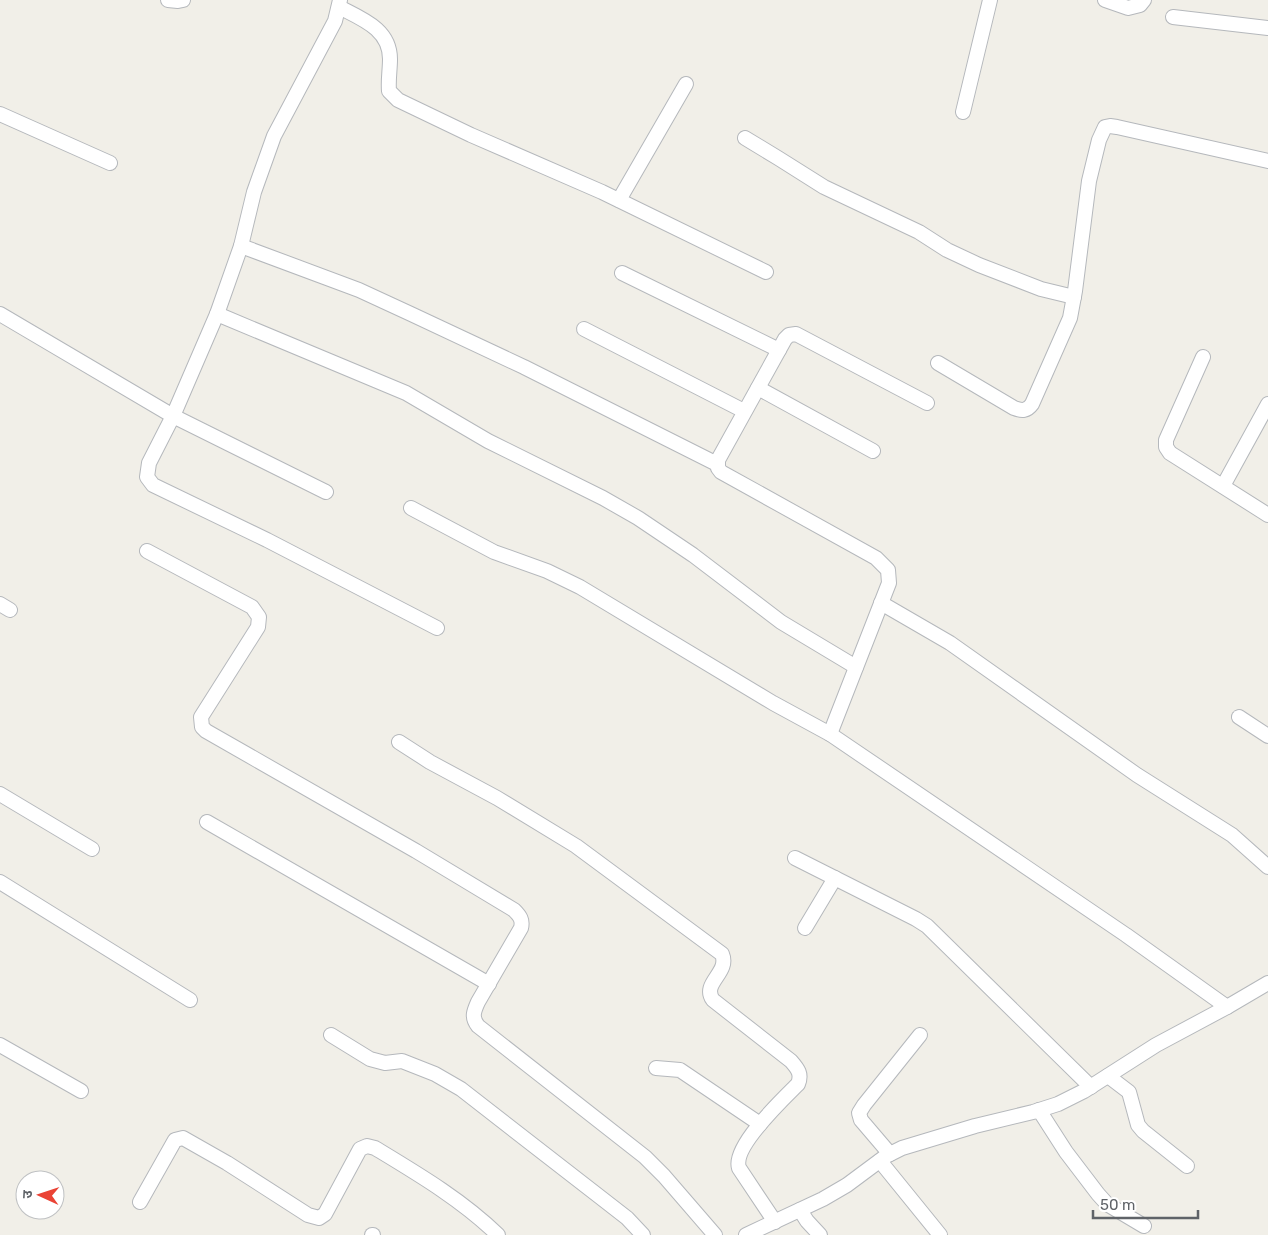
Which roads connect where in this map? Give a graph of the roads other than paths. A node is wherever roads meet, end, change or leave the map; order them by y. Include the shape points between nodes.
1 (168, 0) edge
2 (183, 0) edge
3 (990, 0) edge
4 (1105, 0) edge
5 (1144, 0) edge
6 (339, 3) edge
7 (1173, 16) dead end
8 (1268, 28) edge
9 (686, 84) dead end
10 (963, 112) dead end
11 (0, 114) edge
12 (745, 138) dead end
13 (1268, 161) edge
14 (110, 163) dead end
15 (619, 200) junction
16 (241, 246) junction
17 (766, 272) dead end
18 (622, 273) dead end
19 (1074, 297) junction
20 (0, 314) edge
21 (217, 314) junction
22 (584, 329) dead end
23 (779, 350) junction
24 (1203, 357) dead end
25 (938, 363) dead end
26 (758, 388) junction
27 (927, 403) dead end
28 (1268, 404) edge
29 (744, 411) junction
30 (173, 416) junction
31 (873, 451) dead end
32 (717, 464) junction
33 (1223, 486) junction
34 (326, 492) dead end
35 (411, 508) dead end
36 (1268, 515) edge
37 (147, 551) dead end
38 (881, 603) junction
39 (437, 628) dead end
40 (856, 667) junction
41 (1239, 717) dead end
42 (830, 734) junction
43 (1268, 736) edge
44 (399, 742) dead end
45 (0, 794) edge
46 (207, 822) dead end
47 (92, 849) dead end
48 (795, 858) dead end
49 (1268, 867) edge
50 (835, 878) junction
51 (0, 882) edge
52 (805, 928) dead end
53 (1268, 983) edge
54 (489, 984) junction
55 (190, 1000) dead end
56 (1227, 1007) junction
57 (331, 1035) dead end
58 (920, 1035) dead end
59 (0, 1045) edge
60 (656, 1068) dead end
61 (1108, 1076) junction
62 (1091, 1086) junction
63 (82, 1092) dead end
64 (1039, 1110) junction
65 (760, 1124) junction
66 (885, 1157) junction
67 (1187, 1166) dead end
68 (140, 1202) dead end
69 (800, 1210) junction
70 (774, 1222) junction
71 (1144, 1226) dead end
72 (498, 1235) edge
73 (642, 1235) edge
74 (715, 1235) edge
75 (746, 1235) edge
76 (820, 1235) edge
77 (940, 1235) edge

1 - 2 street
3 - 10 street
4 - 5 street via 1128,8 1140,5
6 - 15 street via 383,35 390,50 389,91 398,100
6 - 16 street via 335,21 274,136 254,192
7 - 8 street
9 - 15 street
11 - 14 street
12 - 19 street via 824,187 919,232 979,265 1033,286
13 - 19 street via 1105,127 1089,181
15 - 17 street
16 - 21 street
16 - 32 street via 394,306
18 - 23 street
19 - 25 street via 1067,324 1029,409 1014,408
20 - 30 street
21 - 30 street
21 - 40 street via 406,393 488,441 603,498 638,518 781,622
22 - 29 street
23 - 26 street
23 - 27 street via 789,336 796,334
24 - 33 street via 1166,440 1166,447 1170,453
26 - 29 street
26 - 31 street
28 - 33 street
29 - 32 street
30 - 34 street
30 - 39 street via 147,470 147,477 153,485
32 - 38 street via 721,472 876,558 890,576
33 - 36 street
35 - 42 street via 494,552 580,587 773,704
37 - 54 street via 252,607 259,617 258,627 201,717 206,731 519,915 521,928
38 - 40 street
38 - 49 street via 950,643 1137,775 1232,835
40 - 42 street
41 - 43 street
42 - 56 street
44 - 65 street via 576,846 722,954 723,969 710,987 710,996 799,1071 798,1084
45 - 47 street
46 - 54 street
48 - 50 street
50 - 52 street
50 - 62 street via 927,926
51 - 55 street
53 - 56 street
54 - 74 street via 474,1012 474,1022 645,1157
56 - 61 street via 1156,1045
57 - 73 street via 370,1059 385,1063 402,1061 461,1089 600,1196
58 - 66 street via 859,1114
59 - 63 street
60 - 65 street via 685,1072
61 - 62 street
61 - 67 street via 1130,1092 1138,1125 1143,1131
62 - 64 street via 1058,1104
64 - 66 street via 928,1139
64 - 71 street via 1102,1199
65 - 70 street via 740,1155 738,1164
66 - 69 street via 847,1185
66 - 77 street
68 - 72 street via 175,1140 183,1138 308,1215 319,1218 325,1214 360,1149 371,1146 457,1201
69 - 70 street
69 - 76 street
70 - 75 street

